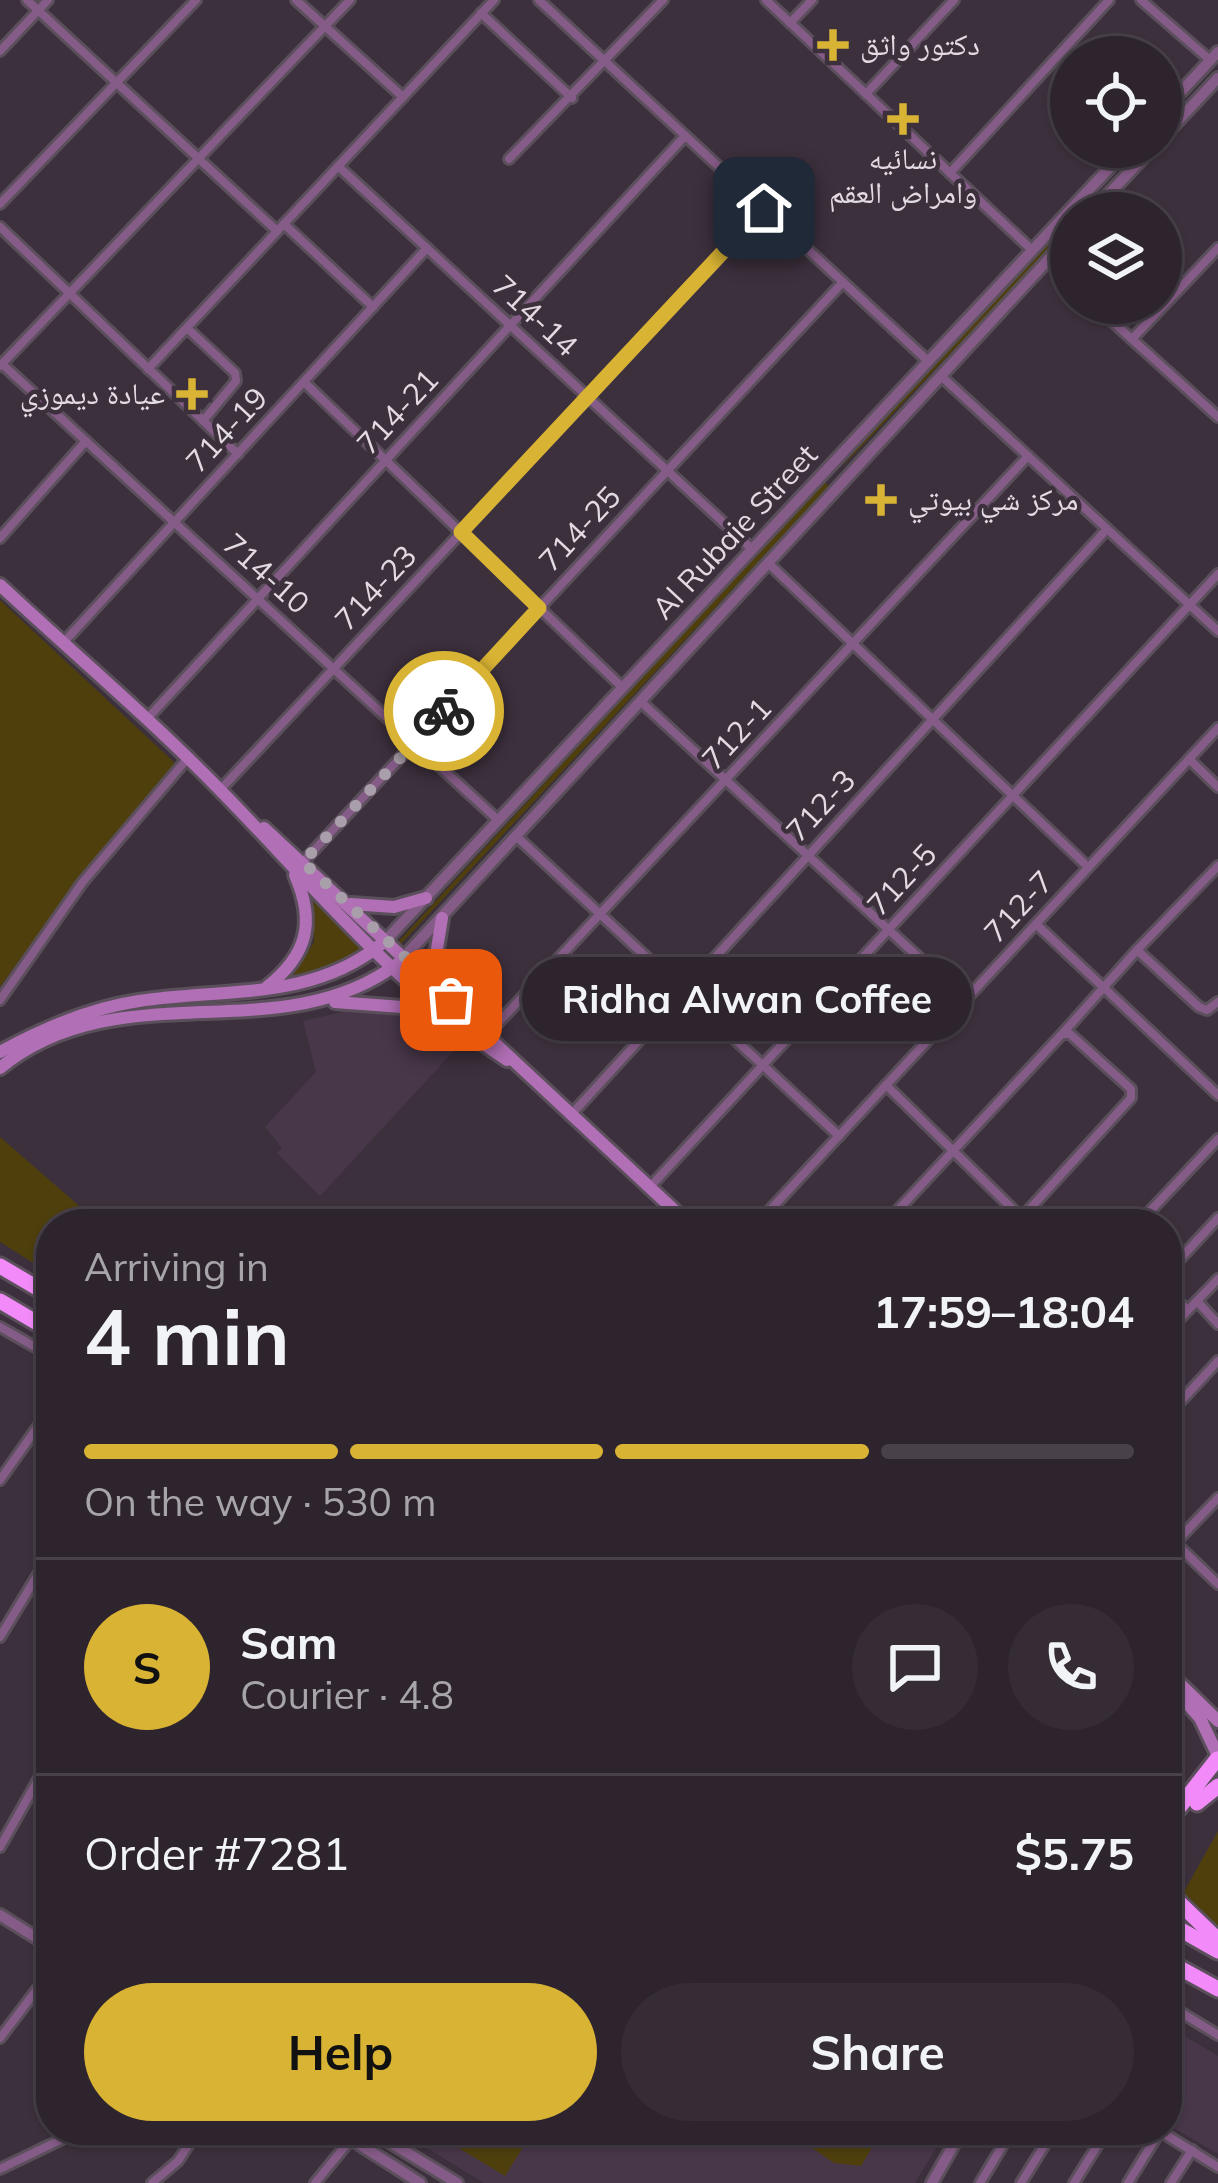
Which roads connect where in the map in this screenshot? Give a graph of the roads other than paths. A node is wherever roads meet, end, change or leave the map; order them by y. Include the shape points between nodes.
1 (27, 0) edge
2 (48, 0) edge
3 (196, 0) edge
4 (296, 0) edge
5 (350, 0) edge
6 (494, 0) edge
7 (538, 0) edge
8 (663, 0) edge
9 (766, 0) edge
10 (812, 0) edge
11 (954, 0) edge
12 (1109, 0) edge
13 (1141, 0) edge
14 (38, 10) junction
15 (481, 13) junction
16 (790, 23) junction
17 (325, 26) junction
18 (0, 51) edge
19 (1214, 56) edge
20 (605, 62) junction
21 (1218, 78) edge
22 (116, 81) junction
23 (1182, 90) edge
24 (866, 94) junction
25 (403, 97) junction
26 (572, 98) junction
27 (1182, 117) edge
28 (685, 136) junction
29 (199, 158) junction
30 (509, 159) dead end
31 (338, 166) junction
32 (1110, 168) edge
33 (1133, 168) edge
34 (950, 173) junction
35 (1111, 192) edge
36 (0, 204) edge
37 (764, 208) junction
38 (0, 227) edge
39 (281, 228) junction
40 (427, 248) junction
41 (1218, 248) edge
42 (1032, 250) junction
43 (1050, 257) edge
44 (1046, 261) junction
45 (1050, 265) edge
46 (843, 282) junction
47 (68, 294) junction
48 (373, 308) junction
49 (1115, 324) edge
50 (510, 326) junction
51 (187, 328) junction
52 (1132, 339) junction
53 (928, 361) junction
54 (1, 365) edge
55 (148, 369) junction
56 (940, 375) junction
57 (304, 382) junction
58 (588, 397) junction
59 (1218, 416) edge
60 (203, 421) junction
61 (86, 441) junction
62 (238, 454) junction
63 (1028, 455) junction
64 (386, 460) junction
65 (830, 466) junction
66 (668, 470) junction
67 (842, 478) junction
68 (174, 523) junction
69 (1107, 529) junction
70 (461, 532) junction
71 (0, 538) edge
72 (752, 549) junction
73 (767, 562) junction
74 (1218, 574) edge
75 (0, 585) edge
76 (258, 599) junction
77 (1190, 604) junction
78 (539, 608) junction
79 (1218, 631) edge
80 (63, 644) junction
81 (853, 644) junction
82 (334, 669) junction
83 (622, 688) junction
84 (640, 701) junction
85 (933, 719) junction
86 (146, 720) junction
87 (1218, 728) edge
88 (414, 743) junction
89 (187, 759) junction
90 (1189, 759) junction
91 (726, 781) junction
92 (1218, 788) edge
93 (222, 792) junction
94 (1013, 796) junction
95 (498, 820) junction
96 (516, 836) junction
97 (808, 856) junction
98 (297, 865) junction
99 (1218, 866) edge
100 (1088, 868) junction
101 (426, 898) junction
102 (350, 904) junction
103 (601, 915) junction
104 (442, 918) junction
105 (1036, 924) junction
106 (888, 930) junction
107 (387, 939) junction
108 (375, 950) junction
109 (1137, 950) junction
110 (405, 956) junction
111 (394, 967) junction
112 (1102, 987) junction
113 (262, 990) junction
114 (683, 992) junction
115 (0, 1000) edge
116 (451, 1000) junction
117 (965, 1000) junction
118 (1218, 1002) edge
119 (298, 1007) junction
120 (458, 1025) junction
121 (1062, 1034) junction
122 (483, 1039) junction
123 (2, 1060) edge
124 (763, 1066) junction
125 (886, 1085) junction
126 (1218, 1095) edge
127 (570, 1116) junction
128 (838, 1136) junction
129 (1216, 1144) edge
130 (954, 1151) junction
131 (649, 1189) junction
132 (671, 1209) edge
133 (771, 1209) edge
134 (900, 1209) edge
135 (1010, 1209) edge
136 (1033, 1209) edge
137 (1153, 1209) edge
138 (1218, 1218) edge
139 (1182, 1257) edge
140 (0, 1265) edge
141 (1218, 1279) edge
142 (36, 1287) edge
143 (0, 1301) edge
144 (1197, 1301) junction
145 (1182, 1305) edge
146 (1188, 1310) junction
147 (1182, 1316) edge
148 (36, 1322) edge
149 (1218, 1324) edge
150 (0, 1327) edge
151 (36, 1347) edge
152 (1218, 1361) edge
153 (1182, 1400) edge
154 (36, 1429) edge
155 (0, 1480) edge
156 (1218, 1498) edge
157 (1182, 1529) edge
158 (1182, 1550) edge
159 (36, 1578) edge
160 (1218, 1584) edge
161 (0, 1637) edge
162 (1182, 1690) edge
163 (1182, 1696) edge
164 (1218, 1721) edge
165 (1218, 1758) edge
166 (36, 1783) edge
167 (1218, 1786) edge
168 (1182, 1804) edge
169 (1182, 1822) edge
170 (0, 1846) edge
171 (1182, 1905) edge
172 (0, 1915) edge
173 (1182, 1931) edge
174 (36, 1938) edge
175 (1218, 1940) edge
176 (1218, 1951) edge
177 (1182, 1971) edge
178 (1214, 1987) edge
179 (36, 1995) edge
180 (1182, 2013) edge
181 (1218, 2035) edge
182 (0, 2038) edge
183 (1182, 2144) edge
184 (50, 2145) edge
185 (188, 2145) edge
186 (346, 2145) edge
187 (360, 2145) edge
188 (395, 2145) edge
189 (954, 2145) edge
190 (1003, 2145) edge
191 (1045, 2145) edge
192 (1098, 2145) edge
193 (1151, 2145) edge
194 (1192, 2150) junction
195 (1218, 2167) edge
196 (0, 2169) edge
197 (152, 2183) edge
198 (315, 2183) edge
199 (420, 2183) edge
200 (457, 2183) edge
201 (932, 2183) edge
202 (980, 2183) edge
203 (1022, 2183) edge
204 (1074, 2183) edge
205 (1128, 2183) edge
206 (1171, 2183) edge

1 - 14 street
2 - 14 street
3 - 22 street
4 - 17 street
5 - 17 street
6 - 15 street
7 - 20 street
8 - 20 street
9 - 16 street
10 - 16 street
11 - 24 street
12 - 34 street
13 - 19 street
14 - 18 street
14 - 22 street
15 - 25 street
15 - 26 street
16 - 24 street
17 - 25 street
17 - 29 street
19 - 23 street
20 - 26 street
20 - 28 street
21 - 27 street
22 - 29 street
22 - 36 street
24 - 34 street
25 - 31 street
26 - 30 street
28 - 37 street
28 - 50 street, 714-21
29 - 39 street
29 - 47 street
31 - 39 street
31 - 40 street, 714-14
32 - 42 street, Al Rubaie Street
33 - 35 street
34 - 42 street
37 - 46 street
37 - 58 street, 714-23
38 - 47 street
39 - 48 street
39 - 51 street
40 - 48 street, 714-19
40 - 50 street, 714-14
41 - 52 street
42 - 53 street, Al Rubaie Street
43 - 44 street, Al Rubaie Street
44 - 45 street
44 - 56 street, Al Rubaie Street
46 - 53 street
46 - 66 street, 714-25
47 - 54 street
47 - 55 street
48 - 57 street, 714-19
49 - 52 street
50 - 58 street, 714-14
50 - 64 street, 714-21
51 - 55 street
51 - 60 street via 236,374
52 - 59 street
53 - 65 street, Al Rubaie Street
54 - 61 street, 714-10
55 - 60 street
56 - 63 street
56 - 67 street, Al Rubaie Street
57 - 62 street, 714-19
57 - 64 street
58 - 66 street, 714-14
58 - 70 street, 714-23
60 - 62 street
61 - 68 street, 714-10
61 - 71 street
62 - 68 street, 714-19
63 - 69 street
63 - 81 street, 712-1
64 - 70 street
64 - 76 street, 714-21
65 - 67 street
65 - 72 street, Al Rubaie Street
66 - 72 street, 714-14
66 - 78 street, 714-25
67 - 73 street, Al Rubaie Street
68 - 76 street, 714-10
68 - 80 street, 714-19
69 - 77 street
69 - 85 street, 712-3
70 - 78 street
70 - 82 street, 714-23
72 - 83 street, Al Rubaie Street
73 - 81 street
73 - 84 street, Al Rubaie Street
74 - 77 street, 712-5
75 - 80 main road
76 - 82 street, 714-10
76 - 86 street, 714-21
77 - 79 street
77 - 94 street, 712-5
78 - 83 street
78 - 88 street, 714-25
80 - 86 main road
81 - 85 street
81 - 91 street, 712-1
82 - 88 street, 714-10
82 - 93 street, 714-23
83 - 95 street, Al Rubaie Street
84 - 91 street
84 - 96 street, Al Rubaie Street
85 - 94 street
85 - 97 street, 712-3
86 - 89 main road
87 - 90 street, 712-7
88 - 95 street, 714-10
88 - 98 street, 714-25
89 - 93 main road
89 - 115 street via 82,883
90 - 92 street
90 - 100 street, 712-7
91 - 97 street
91 - 103 street, 712-1
93 - 98 main road
94 - 100 street
94 - 106 street, 712-5
95 - 101 street, Al Rubaie Street
96 - 103 street
96 - 104 street, Al Rubaie Street
97 - 106 street
97 - 114 street, 712-3
98 - 102 main road
98 - 108 main road
98 - 113 main road via 309,927 289,970
99 - 109 street
100 - 105 street, 712-7
101 - 102 main road via 387,908
101 - 107 street, Al Rubaie Street
102 - 107 main road
103 - 114 street
103 - 122 street, 712-1
104 - 110 street, Al Rubaie Street
104 - 116 main road via 437,973
105 - 112 street
105 - 117 street, 712-7
106 - 117 street
106 - 124 street, 712-5
107 - 108 main road, Al Rubaie Street
107 - 110 main road
108 - 111 main road
108 - 113 main road, Al Rubaie Street via 320,980
109 - 112 street
109 - 118 street via 1199,1007
110 - 111 main road, Al Rubaie Street
110 - 116 main road
111 - 119 main road, Al Rubaie Street
111 - 120 main road
112 - 121 street
112 - 126 street
113 - 123 main road, Al Rubaie Street via 106,1008 56,1024
114 - 124 street
114 - 127 street, 712-3
116 - 122 main road
117 - 125 street, 712-7
119 - 120 main road via 379,1003
119 - 123 main road via 127,1015
120 - 122 main road
121 - 130 street
121 - 136 street via 1132,1094
122 - 127 main road
124 - 128 street
124 - 131 street, 712-5
125 - 128 street, 712-7
125 - 130 street
127 - 131 main road
128 - 133 street, 712-7
129 - 137 street
130 - 134 street
130 - 135 street
131 - 132 main road
138 - 139 street
140 - 142 highway
141 - 144 street
143 - 148 highway
144 - 146 street
144 - 149 street
145 - 146 street
146 - 147 street
150 - 151 street
152 - 153 street
154 - 155 street
156 - 157 street
158 - 160 street
159 - 161 street
162 - 164 main road
163 - 165 main road
165 - 168 highway
166 - 170 street
167 - 169 highway
171 - 175 highway
172 - 174 street
173 - 176 highway
177 - 178 highway
179 - 182 street
180 - 181 street
183 - 194 street
184 - 196 street
185 - 197 street
186 - 198 street
187 - 199 street
188 - 200 street
189 - 201 street
190 - 202 street
191 - 203 street
192 - 204 street
193 - 205 street
194 - 195 street
194 - 206 street

